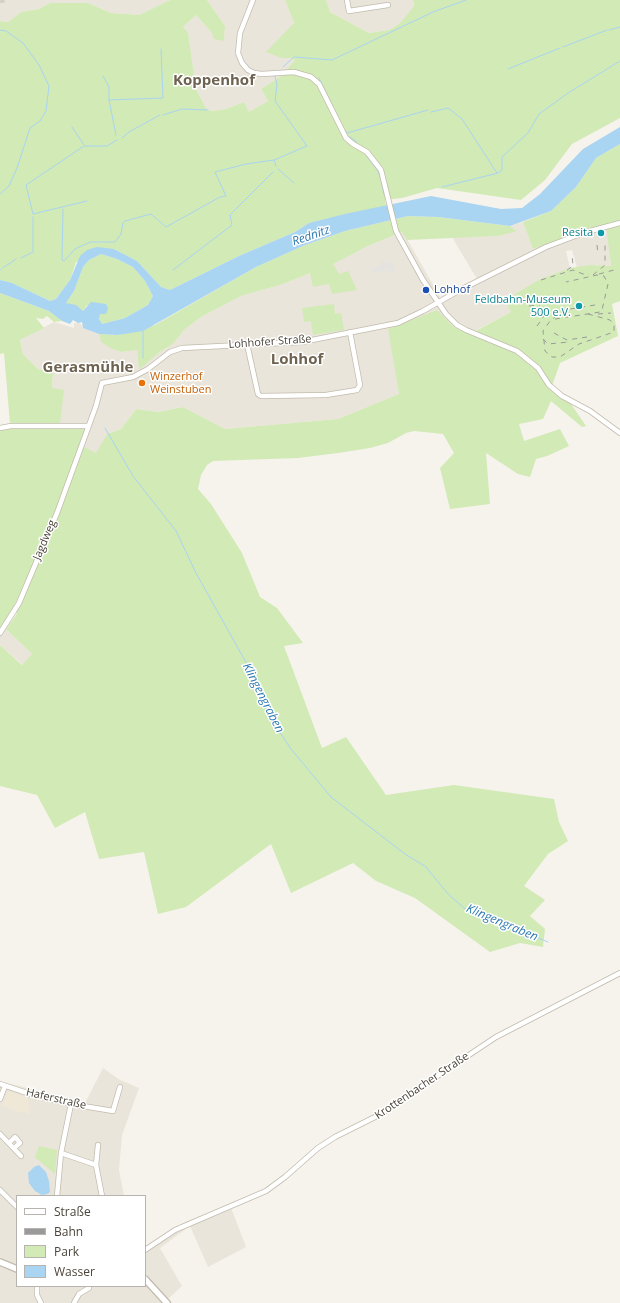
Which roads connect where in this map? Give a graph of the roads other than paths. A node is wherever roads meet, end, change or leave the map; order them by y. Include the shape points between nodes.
1 (253, 0) edge
2 (347, 0) edge
3 (388, 5) dead end
4 (620, 223) edge
5 (438, 304) junction
6 (350, 332) junction
7 (247, 344) junction
8 (106, 381) joint
9 (88, 426) junction
10 (0, 428) edge
11 (620, 433) edge
12 (0, 633) edge
13 (620, 973) edge
14 (2, 1085) edge
15 (120, 1087) dead end
16 (0, 1099) edge
17 (71, 1104) junction
18 (0, 1134) edge
19 (9, 1143) junction
20 (98, 1145) dead end
21 (14, 1148) junction
22 (61, 1153) junction
23 (21, 1156) dead end
24 (96, 1165) junction
25 (0, 1190) edge
26 (57, 1195) edge
27 (102, 1195) edge
28 (16, 1206) edge
29 (146, 1249) edge
30 (0, 1262) edge
31 (16, 1268) edge
32 (146, 1281) edge
33 (37, 1287) edge
34 (89, 1288) dead end
35 (41, 1303) edge
36 (74, 1303) edge
37 (167, 1303) edge

1 - 5 street via 240,33 238,53 242,63 248,70 262,74 303,73 319,84 346,138 367,152 381,170 395,227
2 - 3 street via 349,11
4 - 5 street, Lohhofer Straße via 546,247 460,290
5 - 6 street, Lohhofer Straße via 398,323
5 - 11 street via 456,325 517,351 538,368 549,385 562,396 590,411
6 - 7 street, Lohhofer Straße via 302,342
6 - 7 street via 360,385 357,390 328,395 261,396 258,394
7 - 8 street, Lohhofer Straße via 177,349 133,377
8 - 9 street, Jagdweg via 102,383
9 - 10 street
9 - 12 street, Jagdweg via 57,513 19,603
13 - 29 street, Krottenbacher Straße via 496,1037 379,1116 324,1144 266,1191 176,1230
14 - 16 street
14 - 17 street, Haferstraße
15 - 17 street, Haferstraße via 113,1111
17 - 22 street
18 - 19 street
19 - 21 street
19 - 21 street via 15,1137 20,1143
20 - 24 street
21 - 23 street
22 - 24 street
22 - 26 street
24 - 27 street
25 - 28 street
30 - 31 street
32 - 37 street
33 - 35 street
34 - 36 street via 79,1294

